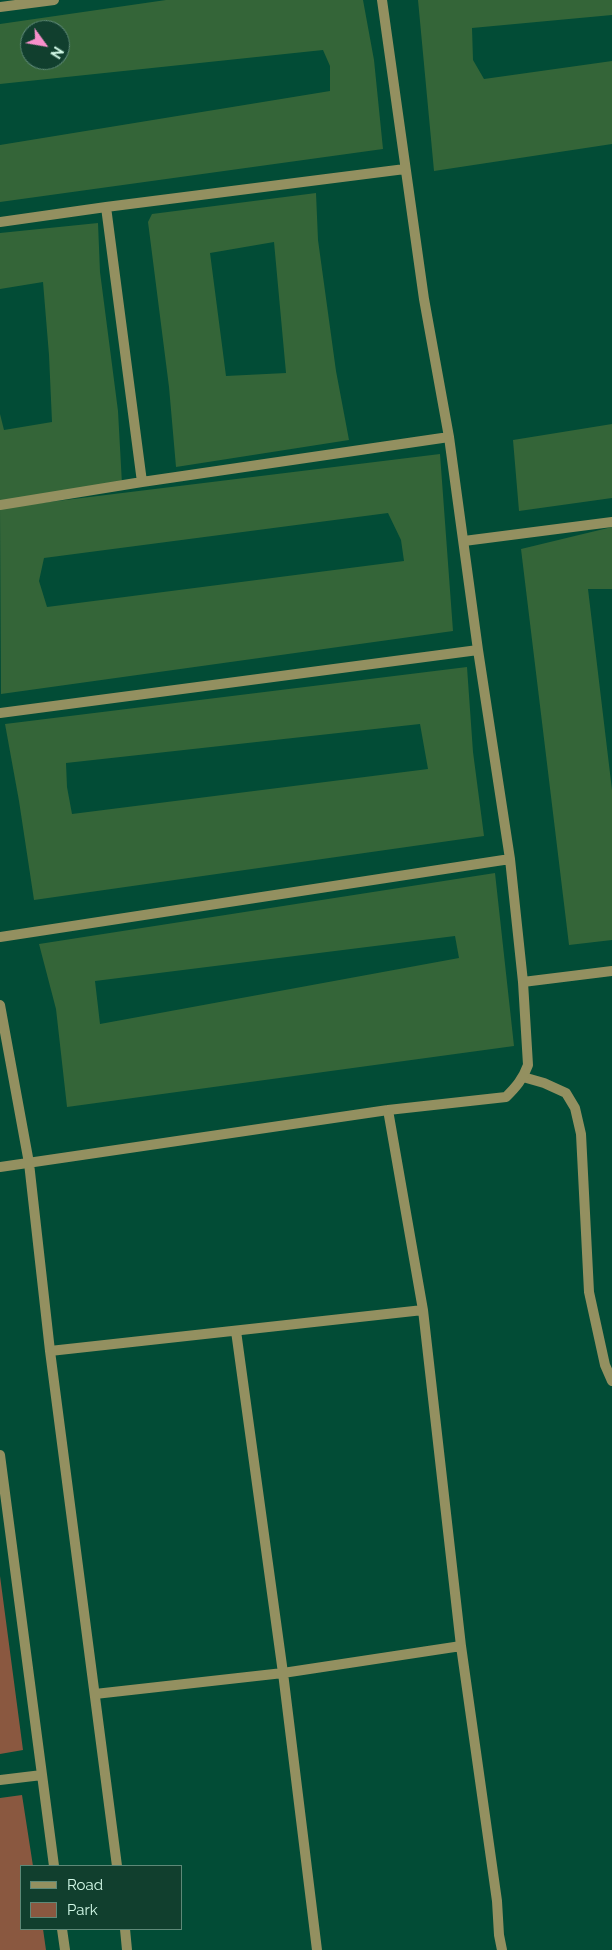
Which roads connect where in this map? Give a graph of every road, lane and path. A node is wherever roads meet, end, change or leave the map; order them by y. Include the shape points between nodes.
1 (54, 0) edge
2 (382, 0) edge
3 (0, 7) edge
4 (405, 169) junction
5 (106, 207) junction
6 (0, 222) edge
7 (449, 437) junction
8 (142, 482) junction
9 (0, 505) edge
10 (612, 522) edge
11 (464, 541) junction
12 (478, 650) junction
13 (0, 713) edge
14 (510, 859) junction
15 (0, 937) edge
16 (612, 971) edge
17 (523, 982) junction
18 (0, 1005) edge
19 (523, 1077) junction
20 (388, 1110) junction
21 (28, 1163) junction
22 (0, 1167) edge
23 (423, 1310) junction
24 (236, 1331) junction
25 (50, 1351) junction
26 (612, 1381) edge
27 (0, 1455) edge
28 (461, 1646) junction
29 (283, 1673) junction
30 (95, 1694) junction
31 (42, 1776) junction
32 (0, 1780) edge
33 (54, 1865) edge
34 (117, 1865) edge
35 (62, 1930) edge
36 (125, 1930) edge
37 (65, 1950) edge
38 (127, 1950) edge
39 (318, 1950) edge
40 (502, 1950) edge

1 - 3 street
2 - 4 street
4 - 5 street
4 - 7 street
5 - 6 street
5 - 8 street
7 - 8 street
7 - 11 street
8 - 9 street
10 - 11 street
11 - 12 street
12 - 13 street
12 - 14 street
14 - 15 street
14 - 17 street
16 - 17 street
17 - 19 street via 528,1066
18 - 21 street
19 - 20 street via 506,1097
19 - 26 street via 566,1093 575,1108 581,1134 589,1292 605,1365
20 - 21 street
20 - 23 street
21 - 22 street
21 - 25 street
23 - 24 street
23 - 28 street
24 - 25 street
24 - 29 street
25 - 30 street
27 - 31 street
28 - 29 street
28 - 40 street
29 - 30 street
29 - 39 street
30 - 34 street
31 - 32 street
31 - 33 street
35 - 37 street
36 - 38 street

